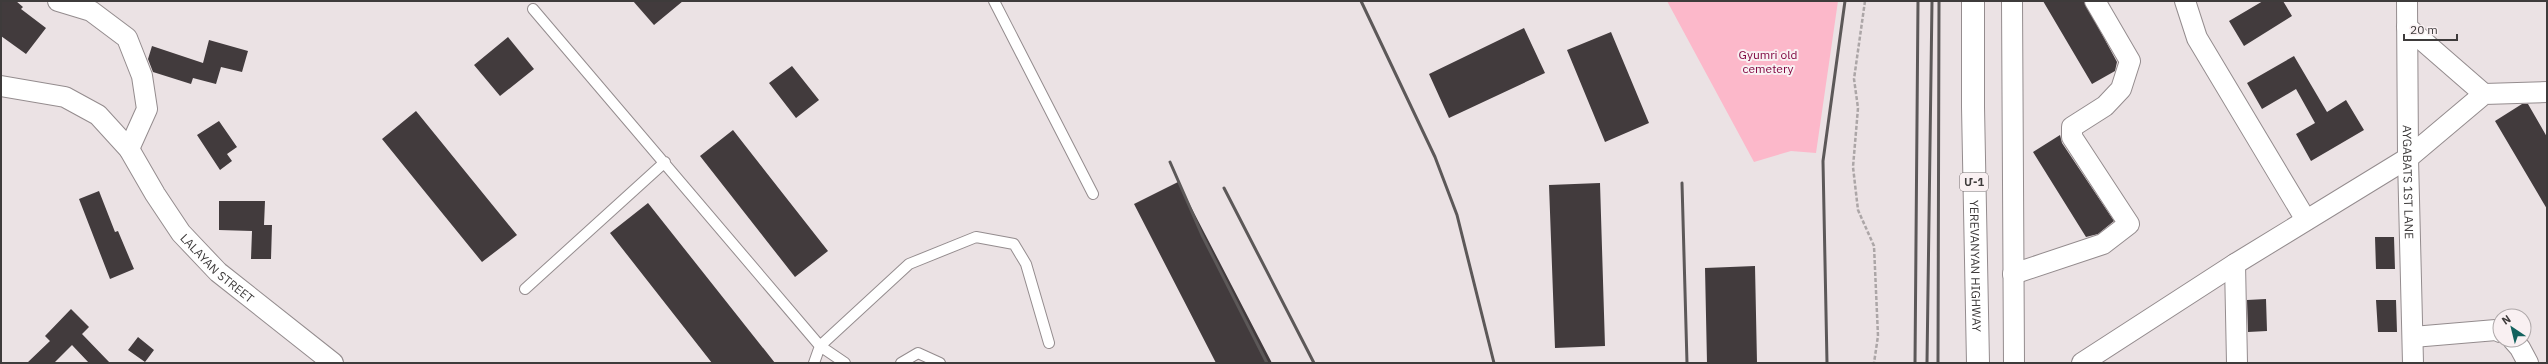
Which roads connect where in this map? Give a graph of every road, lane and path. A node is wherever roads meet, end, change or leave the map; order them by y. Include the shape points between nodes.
1 (58, 1) edge
2 (994, 1) edge
3 (1865, 1) edge
4 (1973, 1) edge
5 (2012, 1) edge
6 (2095, 1) edge
7 (2185, 1) edge
8 (2407, 1) edge
9 (533, 9) dead end
10 (2407, 27) junction
11 (1, 86) edge
12 (2547, 92) edge
13 (2484, 94) junction
14 (129, 149) junction
15 (2408, 158) junction
16 (665, 162) junction
17 (1093, 194) dead end
18 (2306, 220) junction
19 (2235, 264) junction
20 (2013, 274) junction
21 (525, 289) dead end
22 (2492, 330) edge
23 (2413, 337) junction
24 (1049, 343) dead end
25 (820, 346) junction
26 (2520, 348) edge
27 (333, 363) edge
28 (814, 363) edge
29 (844, 363) edge
30 (902, 363) edge
31 (940, 363) edge
32 (1874, 363) edge
33 (1978, 363) edge
34 (2014, 363) edge
35 (2082, 363) edge
36 (2237, 363) edge
37 (2413, 363) edge
38 (2528, 363) edge

1 - 14 street via 91,12 127,38 142,76 147,109
2 - 17 lane
3 - 32 path via 1854,79 1858,108 1853,167 1858,210 1874,246 1878,336
4 - 33 highway, YEREVANYAN HIGHWAY / Մ-1
5 - 20 street
6 - 20 street via 2130,61 2121,89 2105,106 2072,127 2072,137 2129,224 2103,244
7 - 18 street via 2197,38
8 - 10 street, AYGABATS 1ST LANE
9 - 16 lane
10 - 13 street
10 - 15 street, AYGABATS 1ST LANE
11 - 14 street, LALAYAN STREET via 65,97 98,115
12 - 13 street
13 - 15 street
14 - 27 street, LALAYAN STREET via 181,233 212,266
15 - 18 street
15 - 23 street, AYGABATS 1ST LANE
16 - 21 lane
16 - 25 lane
18 - 19 street
19 - 35 street
19 - 36 street
20 - 34 street
22 - 23 street
23 - 37 street, AYGABATS 1ST LANE
24 - 25 lane via 1026,264 1014,244 976,237 909,264
25 - 28 lane
25 - 29 lane
26 - 38 street
30 - 31 lane via 918,353

